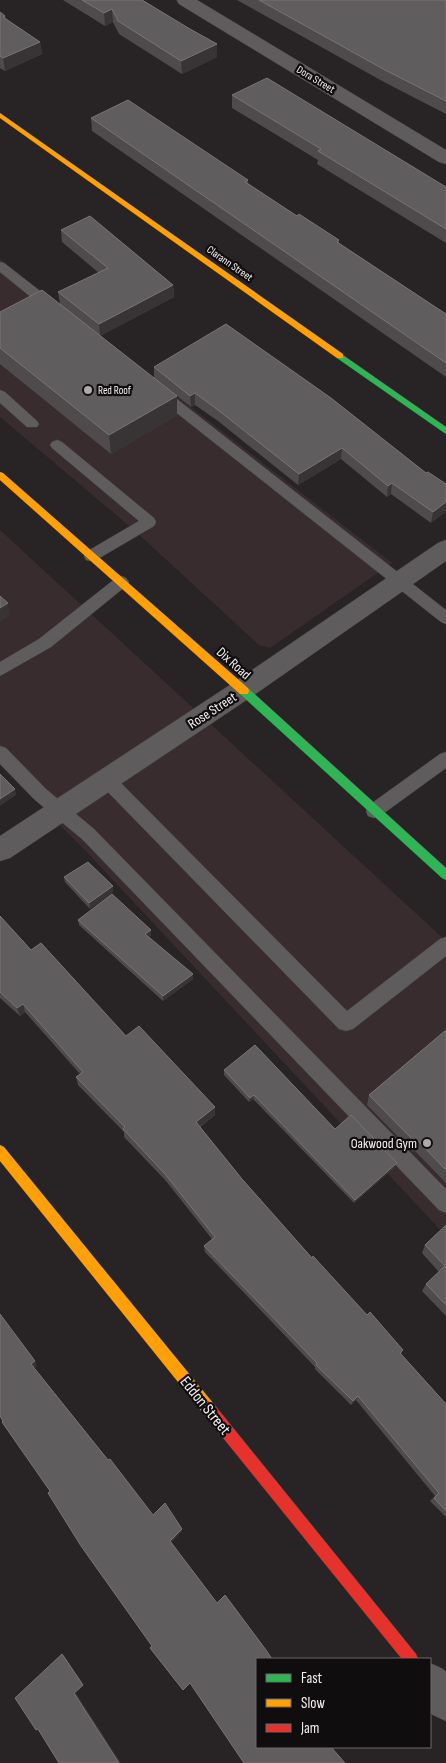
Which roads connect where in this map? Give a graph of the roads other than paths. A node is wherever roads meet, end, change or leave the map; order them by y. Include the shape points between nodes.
1 (185, 0) edge
2 (0, 115) edge
3 (446, 158) edge
4 (0, 266) edge
5 (61, 314) edge
6 (145, 381) edge
7 (0, 395) edge
8 (32, 424) dead end
9 (446, 431) edge
10 (56, 445) dead end
11 (0, 475) edge
12 (446, 549) edge
13 (91, 556) junction
14 (400, 581) junction
15 (121, 582) junction
16 (446, 618) edge
17 (0, 670) edge
18 (242, 690) junction
19 (0, 753) edge
20 (446, 759) edge
21 (108, 780) junction
22 (59, 811) junction
23 (374, 811) junction
24 (0, 850) edge
25 (446, 875) edge
26 (446, 945) edge
27 (0, 1151) edge
28 (446, 1203) edge
29 (410, 1658) edge
30 (431, 1683) edge
31 (446, 1702) edge

1 - 3 street, Dora Street
2 - 9 street, Clarann Street
4 - 5 lane
6 - 14 lane
7 - 8 lane
10 - 13 lane via 150,522
11 - 13 street, Dix Road
12 - 14 street, Rose Street
13 - 15 street, Dix Road
14 - 16 lane
14 - 18 street, Rose Street
15 - 17 lane via 45,643
15 - 18 street, Dix Road
18 - 21 street, Rose Street
18 - 23 street, Dix Road
19 - 22 lane
20 - 23 lane
21 - 22 street, Rose Street
21 - 26 lane via 346,1023
22 - 24 street, Rose Street
22 - 28 lane via 88,834
23 - 25 street, Dix Road
27 - 29 street, Eddon Street
30 - 31 street

